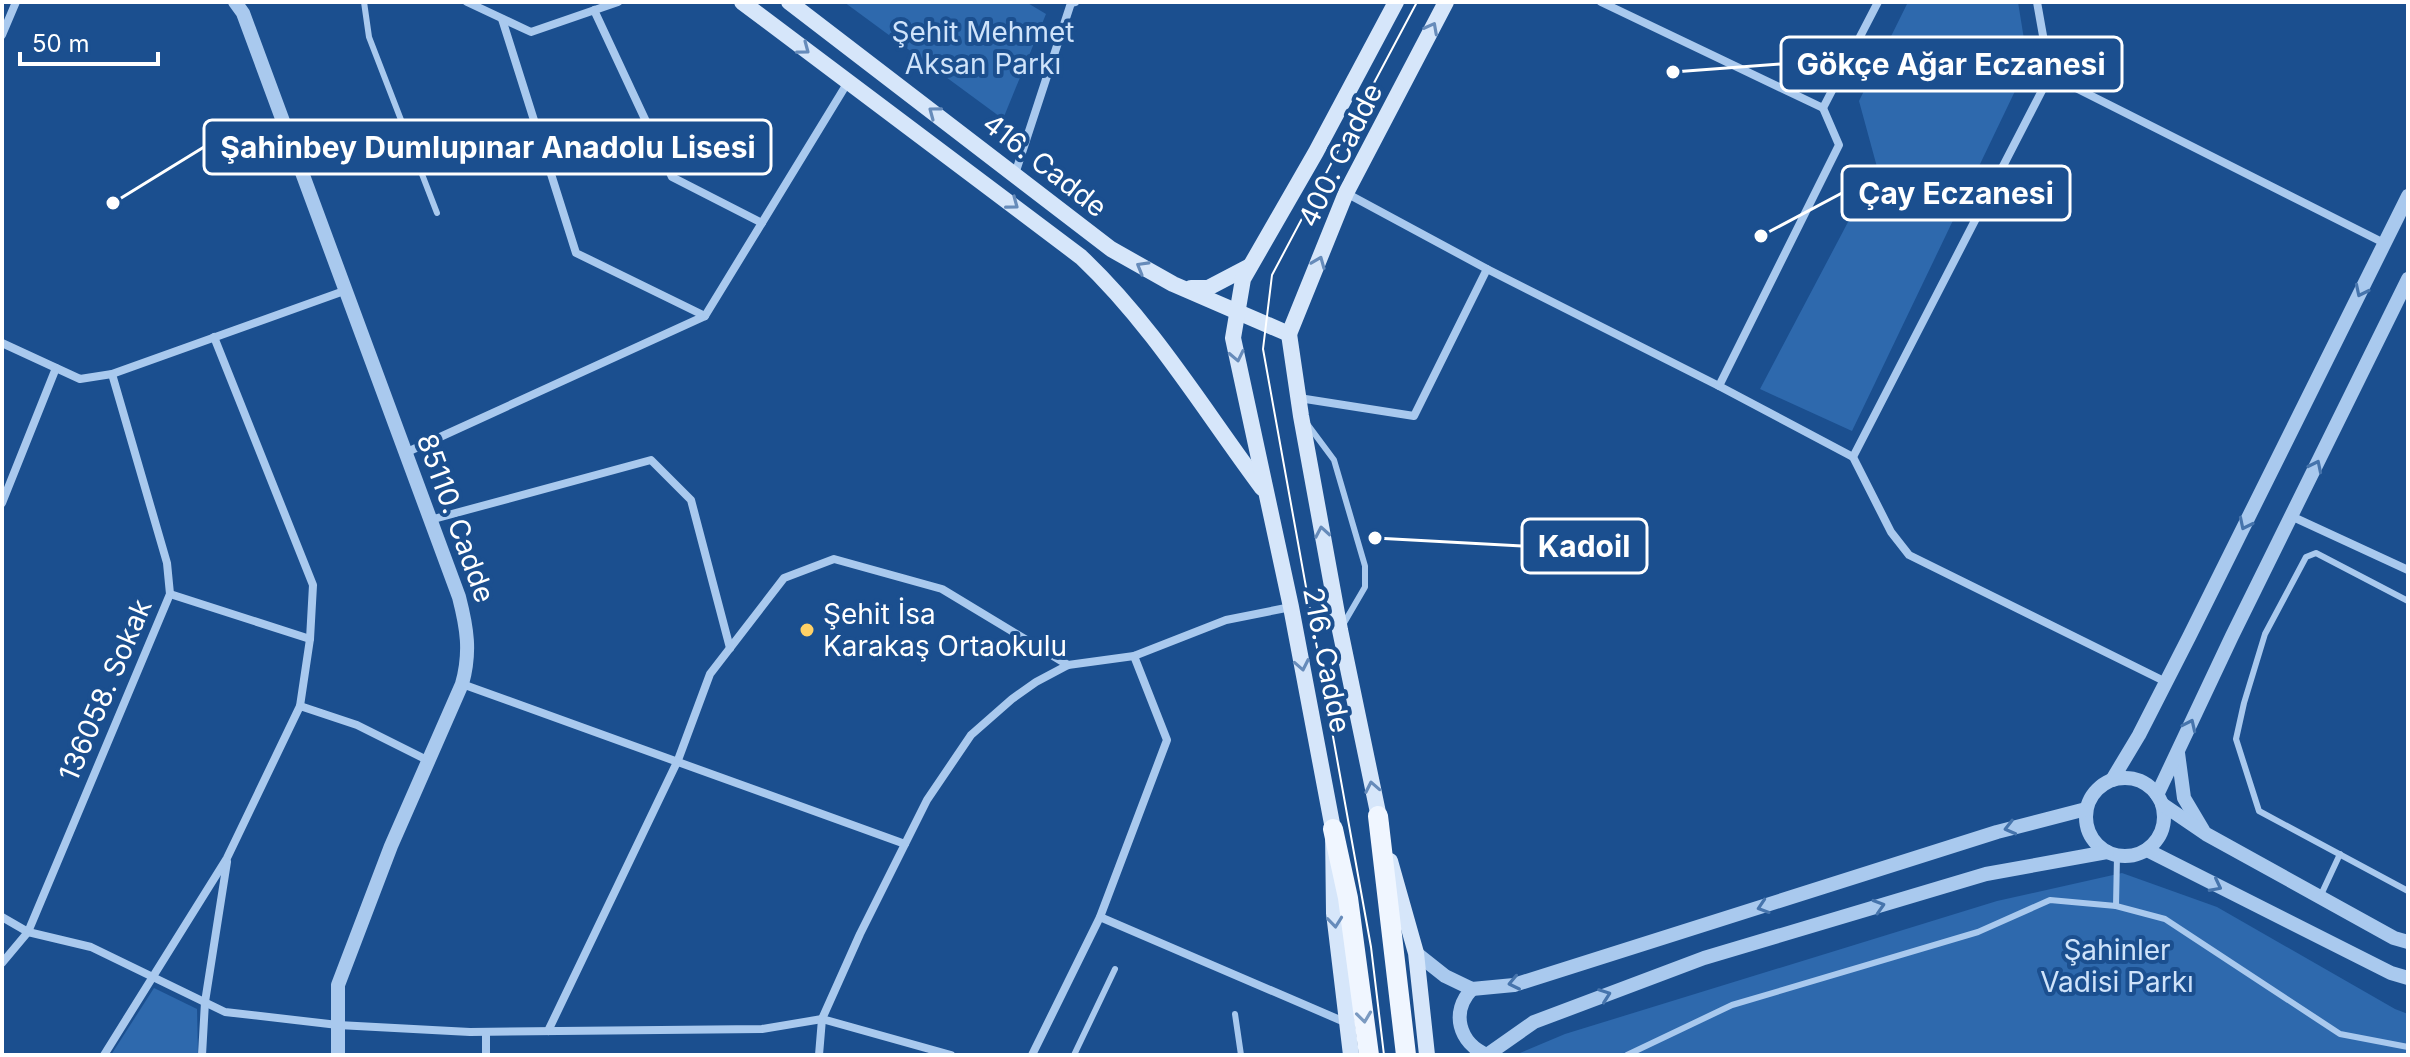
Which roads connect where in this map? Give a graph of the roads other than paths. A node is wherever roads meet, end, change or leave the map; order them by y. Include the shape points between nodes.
1 (16, 2) edge
2 (235, 2) edge
3 (364, 2) edge
4 (467, 2) edge
5 (618, 2) edge
6 (742, 2) edge
7 (789, 2) edge
8 (1072, 2) edge
9 (1396, 2) edge
10 (1446, 2) edge
11 (1601, 2) edge
12 (1878, 2) edge
13 (2037, 2) edge
14 (594, 10) junction
15 (502, 19) junction
16 (2, 35) edge
17 (2050, 75) junction
18 (848, 81) junction
19 (1823, 108) junction
20 (1015, 175) junction
21 (1346, 193) junction
22 (2408, 196) edge
23 (437, 213) dead end
24 (762, 223) junction
25 (2384, 243) junction
26 (1487, 269) junction
27 (1247, 272) junction
28 (2408, 279) edge
29 (1173, 284) junction
30 (344, 291) junction
31 (1238, 311) junction
32 (705, 316) junction
33 (1289, 334) junction
34 (214, 337) junction
35 (2, 343) edge
36 (56, 368) junction
37 (112, 374) junction
38 (1719, 386) junction
39 (1299, 398) junction
40 (1301, 416) junction
41 (405, 453) junction
42 (1853, 457) junction
43 (1266, 493) junction
44 (2, 503) edge
45 (2291, 516) junction
46 (430, 520) junction
47 (2408, 570) edge
48 (170, 594) junction
49 (2408, 601) edge
50 (1291, 607) junction
51 (1340, 630) junction
52 (310, 639) junction
53 (730, 648) junction
54 (1134, 656) junction
55 (1068, 665) junction
56 (2166, 682) junction
57 (462, 684) junction
58 (300, 706) junction
59 (2177, 752) junction
60 (427, 760) junction
61 (678, 760) junction
62 (2112, 780) junction
63 (2160, 800) junction
64 (2086, 809) junction
65 (1378, 816) junction
66 (1333, 829) junction
67 (2206, 834) junction
68 (905, 844) junction
69 (2147, 850) junction
70 (2112, 854) junction
71 (2340, 854) junction
72 (227, 858) junction
73 (2408, 891) edge
74 (2320, 897) junction
75 (2116, 906) junction
76 (2, 917) edge
77 (1100, 917) junction
78 (28, 932) junction
79 (2408, 942) edge
80 (1416, 953) junction
81 (2, 963) edge
82 (1115, 969) dead end
83 (151, 976) junction
84 (2408, 978) edge
85 (1472, 989) junction
86 (205, 1002) junction
87 (1235, 1014) dead end
88 (822, 1019) junction
89 (1348, 1024) junction
90 (338, 1025) junction
91 (548, 1031) junction
92 (486, 1032) junction
93 (2408, 1047) edge
94 (104, 1055) edge
95 (202, 1055) edge
96 (338, 1055) edge
97 (486, 1055) edge
98 (819, 1055) edge
99 (951, 1055) edge
100 (1032, 1055) edge
101 (1074, 1055) edge
102 (1241, 1055) edge
103 (1351, 1055) edge
104 (1369, 1055) edge
105 (1406, 1055) edge
106 (1427, 1055) edge
107 (1487, 1055) edge
108 (1627, 1055) edge

1 - 16 street
2 - 30 street, 85110. Cadde
3 - 23 lane via 369,37
4 - 15 street
5 - 14 street
6 -> 18 main road
20 -> 7 main road, 416. Cadde
8 - 20 street
9 - 27 main road, 400. Cadde
21 -> 10 main road, 400. Cadde
11 - 19 street
12 - 19 street
13 - 17 street
14 - 15 street via 531,32
14 - 24 street via 672,177
15 - 32 street via 576,253
17 - 25 street
17 - 42 street
18 - 24 street
18 -> 43 main road via 1111,285
19 - 38 street via 1839,145
29 -> 20 main road, 416. Cadde via 1111,249
21 - 26 street
33 -> 21 main road, 400. Cadde
22 - 25 street
24 - 32 street
25 -> 56 street
26 - 38 street
26 - 39 street via 1414,416
27 - 29 main road via 1208,288
27 - 31 main road, 216. Cadde
45 -> 28 street
29 - 31 main road, 416. Cadde
30 - 34 street
30 - 41 street, 85110. Cadde
31 - 33 main road, 416. Cadde
31 -> 43 main road, 216. Cadde via 1233,338
32 - 41 street
33 - 39 main road, 216. Cadde
34 - 37 street
34 - 52 street via 313,585
35 - 36 street
36 - 37 street via 80,379
36 - 44 street
37 - 48 street, 136058. Sokak via 167,563
38 - 42 street
39 - 40 main road, 216. Cadde
51 -> 40 main road, 216. Cadde
40 - 51 lane via 1334,460 1365,566 1365,587
41 - 46 street, 85110. Cadde
42 - 56 street via 1891,532 1909,555
43 - 50 main road, 216. Cadde
45 - 47 street
59 -> 45 street
46 - 53 street via 651,460 691,500
46 - 57 street, 85110. Cadde via 469,633
48 - 52 street
48 - 78 street, 136058. Sokak
49 - 71 lane via 2316,553 2306,557 2265,634 2244,703 2236,739 2259,811
50 - 54 street via 1226,620
50 -> 66 main road, 216. Cadde
65 -> 51 main road, 216. Cadde
52 - 58 street
53 - 55 street via 784,578 834,559 942,589
53 - 61 street via 710,674
54 - 55 street
54 - 77 street via 1167,740
55 - 68 street via 1012,699 971,735
56 - 62 street
57 - 60 street, 85110. Cadde
57 - 61 street
58 - 60 street via 357,725
58 - 72 street
59 - 63 street
59 - 67 street via 2184,798
60 - 90 street, 85110. Cadde via 338,985
61 - 68 street
61 - 91 street
62 - 63 street via 2142,782
62 - 64 street via 2095,791
63 - 67 street
63 - 69 street via 2163,825
64 - 70 street via 2092,839
64 -> 85 street via 1997,832 1514,985
65 - 80 main road, 216. Cadde
65 - 105 main road
66 -> 89 main road, 216. Cadde via 1334,913
66 -> 104 main road
67 - 74 street
68 - 88 street
69 - 70 street
69 -> 84 street
70 - 75 lane
107 -> 70 street via 1534,1022 1704,958 1986,874
71 - 73 lane
71 - 74 lane
72 - 83 street
72 - 86 street
74 - 79 street
75 - 93 lane via 2165,919 2340,1034
75 - 108 lane via 2050,900 1978,932 1732,1005
76 - 78 street
77 - 89 street
77 - 100 street
78 - 81 street, 136058. Sokak
78 - 83 street via 91,947
80 - 85 street
80 - 106 main road, 216. Cadde
82 - 101 lane
83 - 86 street
83 - 94 street
85 - 107 street via 1463,1002 1460,1025 1466,1040
86 - 90 street via 225,1012
86 - 95 street
87 - 102 lane
88 - 91 street via 762,1029
88 - 98 street
88 - 99 street
89 - 103 main road, 216. Cadde
90 - 92 street
90 - 96 street, 85110. Cadde
91 - 92 street
92 - 97 street

